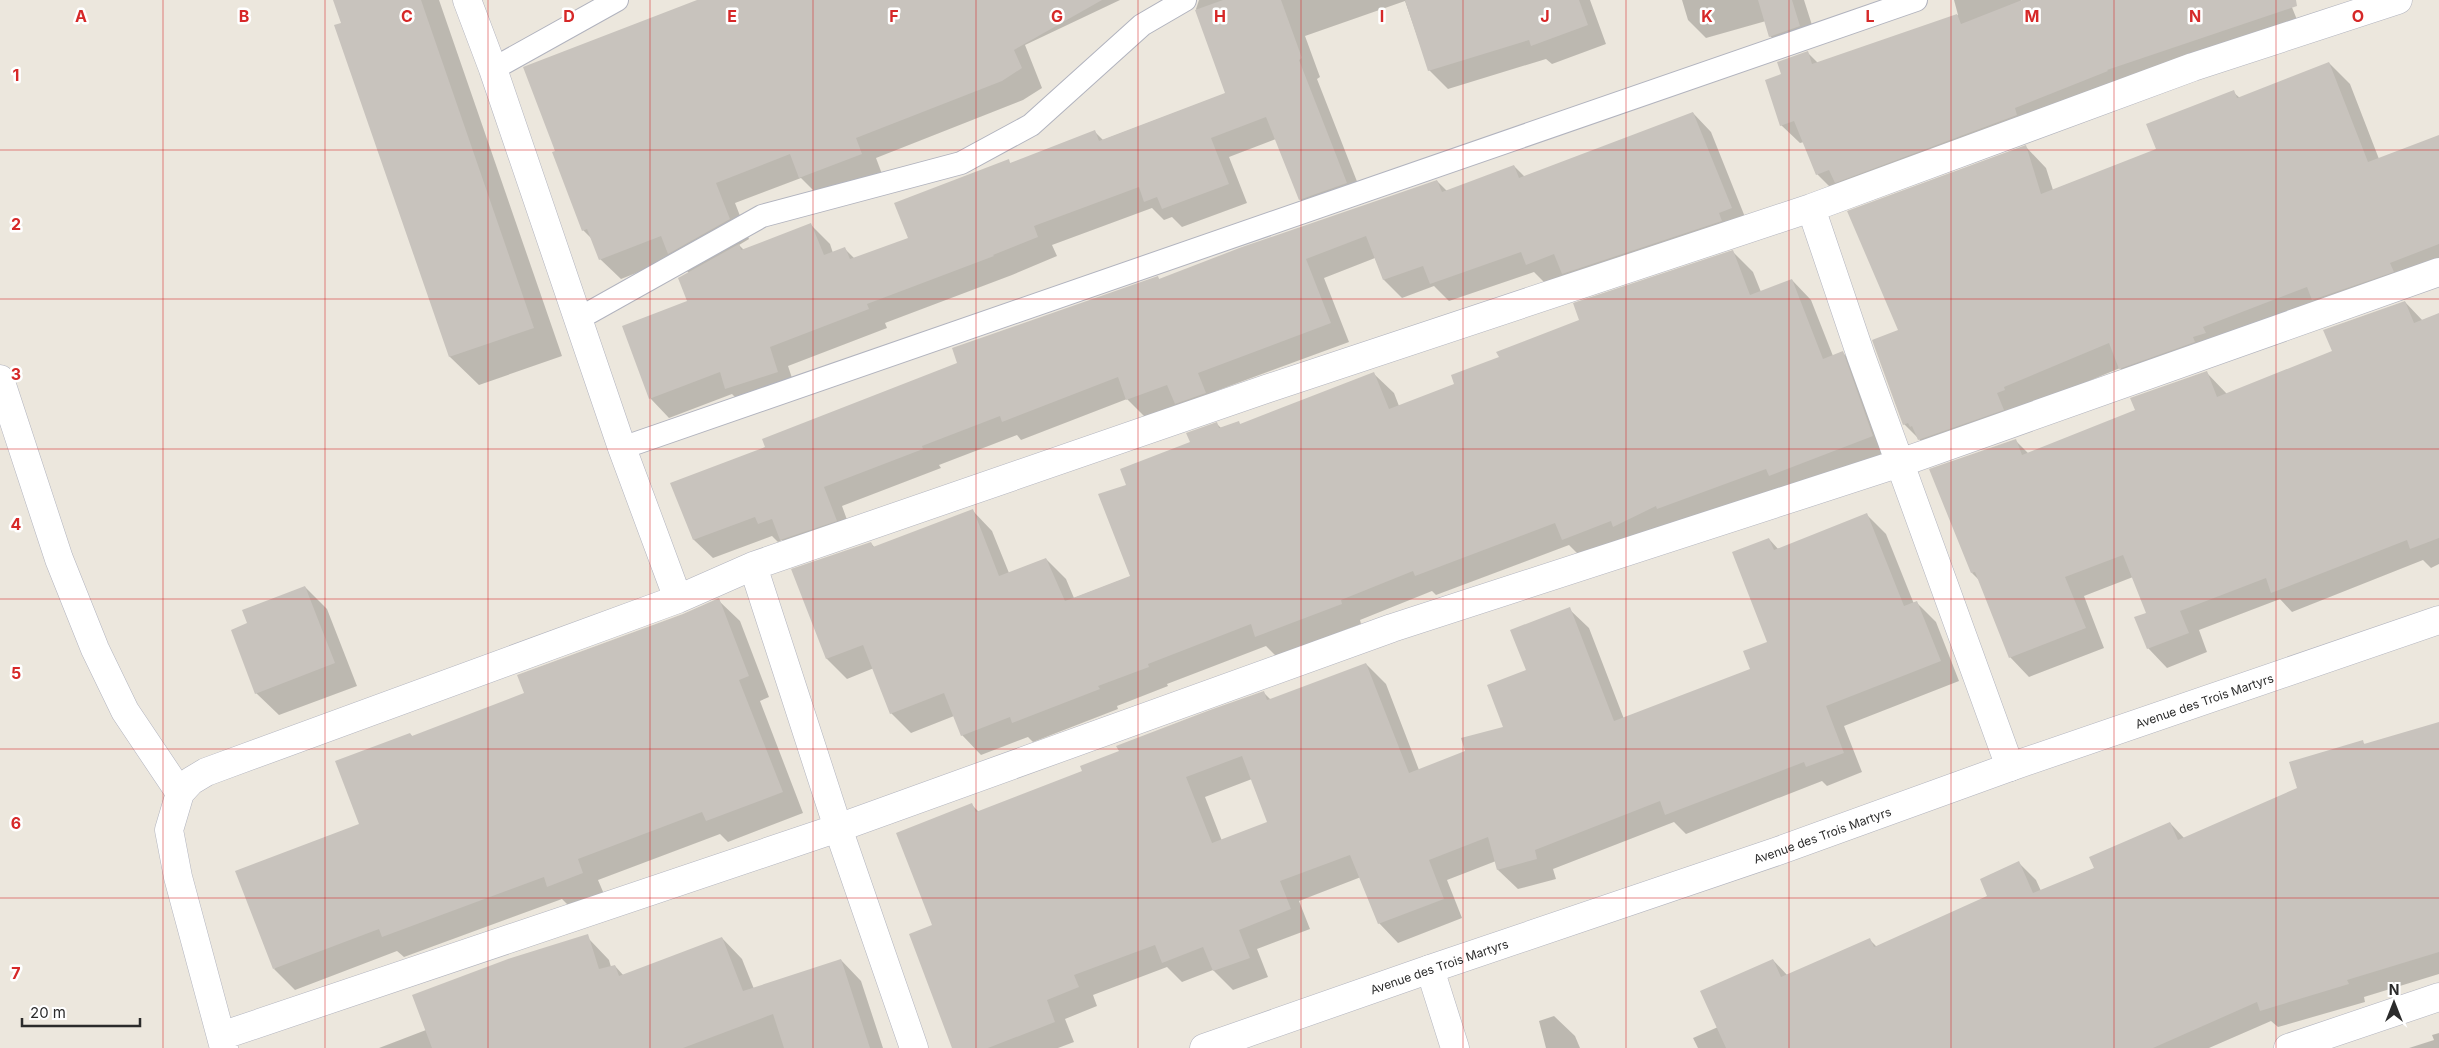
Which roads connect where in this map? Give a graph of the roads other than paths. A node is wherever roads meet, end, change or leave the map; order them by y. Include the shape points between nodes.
1 (467, 0) edge
2 (617, 0) edge
3 (1185, 0) edge
4 (1916, 0) edge
5 (2398, 0) edge
6 (493, 69) junction
7 (1811, 208) junction
8 (2439, 272) edge
9 (578, 319) junction
10 (0, 379) edge
11 (622, 448) junction
12 (1900, 463) junction
13 (753, 566) junction
14 (678, 599) junction
15 (2439, 620) edge
16 (2010, 767) junction
17 (180, 793) junction
18 (838, 828) junction
19 (1430, 969) junction
20 (2439, 997) edge
21 (222, 1042) edge
22 (914, 1048) edge
23 (1204, 1048) edge
24 (1455, 1048) edge
25 (2288, 1048) edge

1 - 6 street
2 - 6 lane
3 - 9 lane via 1142,25 1031,125 961,163 762,216
4 - 11 lane
5 - 7 street via 2193,67
6 - 9 street
7 - 12 street
7 - 13 street via 1266,389
8 - 12 street
9 - 11 street
10 - 17 street via 59,559 95,649 125,711
11 - 14 street
12 - 16 street
12 - 18 street via 1392,628
13 - 14 street
13 - 18 street
14 - 17 street via 206,772
15 - 16 street, Avenue des Trois Martyrs
16 - 19 street, Avenue des Trois Martyrs via 1778,851
17 - 21 street via 169,830 178,877
18 - 21 street
18 - 22 street
19 - 23 street, Avenue des Trois Martyrs
19 - 24 street
20 - 25 street

